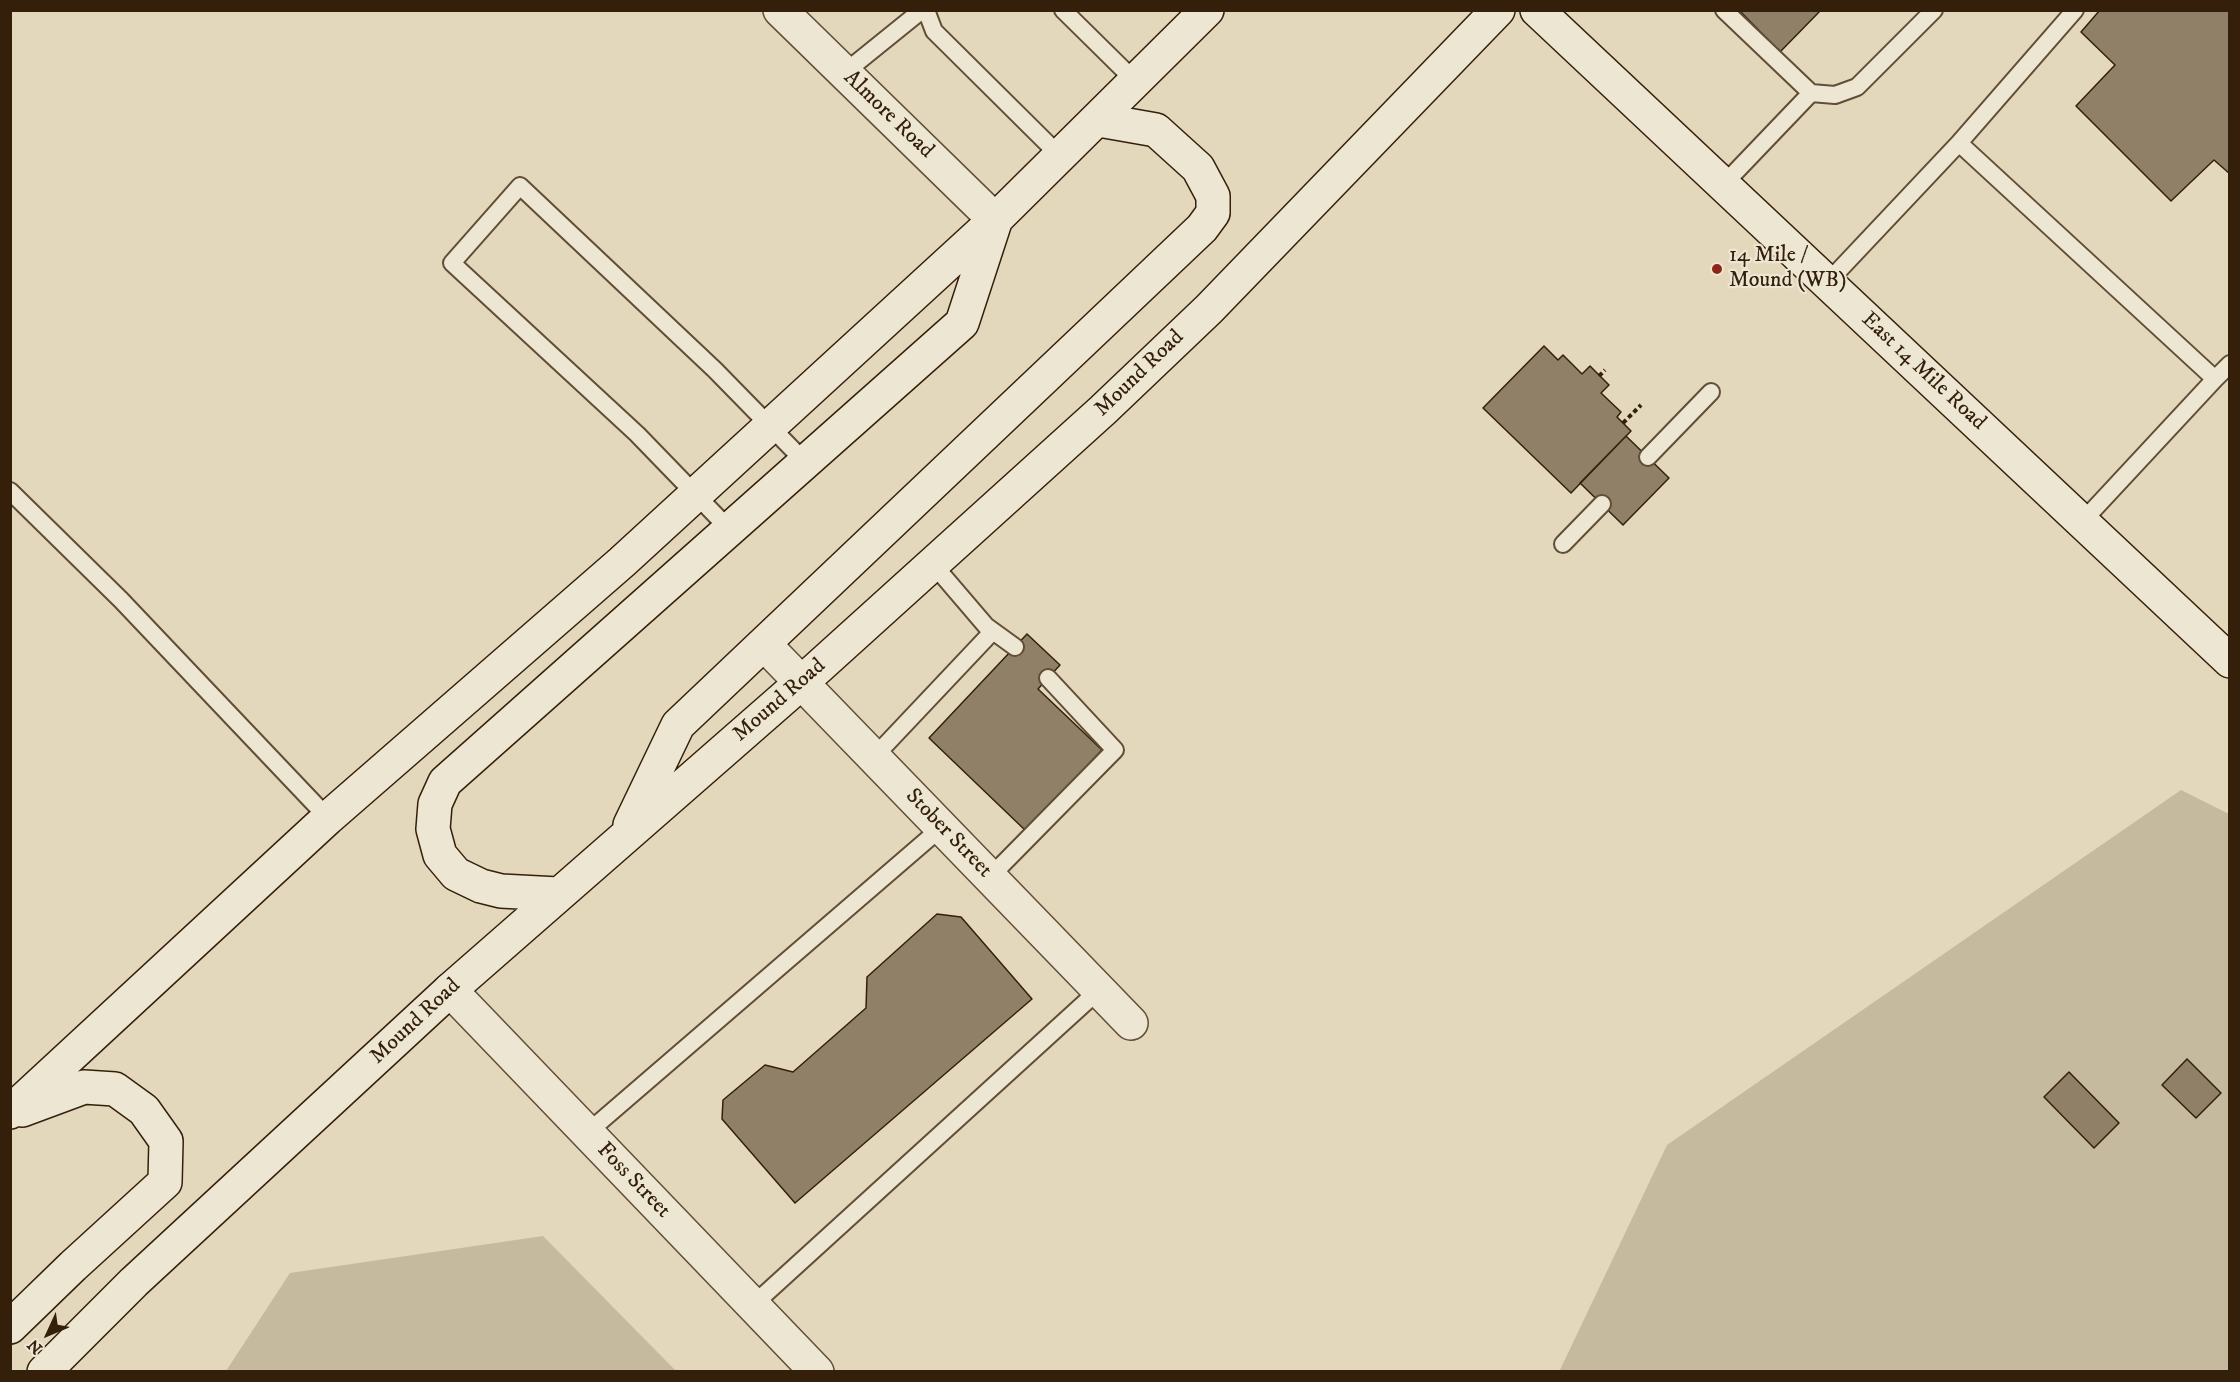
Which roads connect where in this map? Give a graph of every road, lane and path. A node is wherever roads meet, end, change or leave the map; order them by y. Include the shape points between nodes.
1 (780, 10) edge
2 (924, 10) edge
3 (1063, 10) edge
4 (1207, 10) edge
5 (1498, 10) edge
6 (1537, 10) edge
7 (1724, 10) edge
8 (1935, 10) edge
9 (2075, 10) edge
10 (844, 73) junction
11 (1136, 82) junction
12 (1811, 93) junction
13 (1099, 120) junction
14 (1959, 143) junction
15 (1061, 157) junction
16 (1723, 185) junction
17 (995, 220) junction
18 (1827, 283) junction
19 (2229, 364) edge
20 (1605, 370) dead end
21 (1599, 376) dead end
22 (2215, 379) junction
23 (1712, 392) dead end
24 (1641, 405) dead end
25 (1623, 423) dead end
26 (771, 426) junction
27 (1648, 457) dead end
28 (805, 462) junction
29 (10, 491) edge
30 (696, 494) junction
31 (1602, 504) dead end
32 (2082, 522) junction
33 (729, 529) junction
34 (1563, 544) dead end
35 (933, 564) junction
36 (993, 631) junction
37 (765, 645) junction
38 (1015, 647) dead end
39 (2229, 661) edge
40 (1048, 678) dead end
41 (801, 683) junction
42 (874, 757) junction
43 (328, 818) junction
44 (942, 827) junction
45 (624, 837) junction
46 (990, 877) junction
47 (558, 894) junction
48 (450, 990) junction
49 (1100, 990) junction
50 (1131, 1023) dead end
51 (10, 1113) edge
52 (587, 1133) junction
53 (753, 1305) junction
54 (10, 1327) edge
55 (44, 1371) edge
56 (817, 1371) edge

1 - 10 main road, Almore Road
2 - 10 lane
2 - 15 lane via 934,31
3 - 11 lane
4 - 11 main road
5 - 35 main road, Mound Road via 1209,309
6 - 16 main road, East 14 Mile Road
7 - 12 lane
8 - 12 lane via 1857,87 1835,95
9 - 14 lane
10 - 17 main road, Almore Road
11 - 13 main road
12 - 16 lane
13 - 15 main road
13 - 37 main road via 1156,130 1198,168 1213,196 1213,213 1202,228
14 - 18 lane
14 - 22 lane
15 - 17 main road
16 - 18 main road, East 14 Mile Road
17 - 26 main road
17 - 28 main road via 962,323
18 - 32 main road, East 14 Mile Road
19 - 22 lane
20 - 21 path
22 - 32 lane
23 - 27 lane
24 - 25 path
26 - 28 lane
26 - 30 main road
26 - 30 lane via 520,186 452,263 637,434
28 - 33 main road
29 - 43 lane via 121,600
30 - 33 lane
30 - 43 main road
31 - 34 lane
32 - 39 main road, East 14 Mile Road
33 - 47 main road via 445,782 435,804 433,829 440,855 456,874 501,891
35 - 36 lane
35 - 41 main road, Mound Road
36 - 38 lane
36 - 42 lane
37 - 41 main road, Stober Street
37 - 45 main road via 678,725
40 - 46 lane via 1115,750
41 - 42 main road, Stober Street
41 - 45 main road, Mound Road
42 - 44 main road, Stober Street
43 - 51 main road
44 - 46 main road, Stober Street
44 - 52 lane
45 - 47 main road, Mound Road
46 - 49 main road, Stober Street
47 - 48 main road, Mound Road
48 - 52 main road, Foss Street
48 - 55 main road, Mound Road via 134,1282
49 - 50 main road, Stober Street
49 - 53 lane
51 - 54 main road via 84,1087 115,1089 144,1110 166,1141 165,1182
52 - 53 main road, Foss Street
53 - 56 main road, Foss Street

